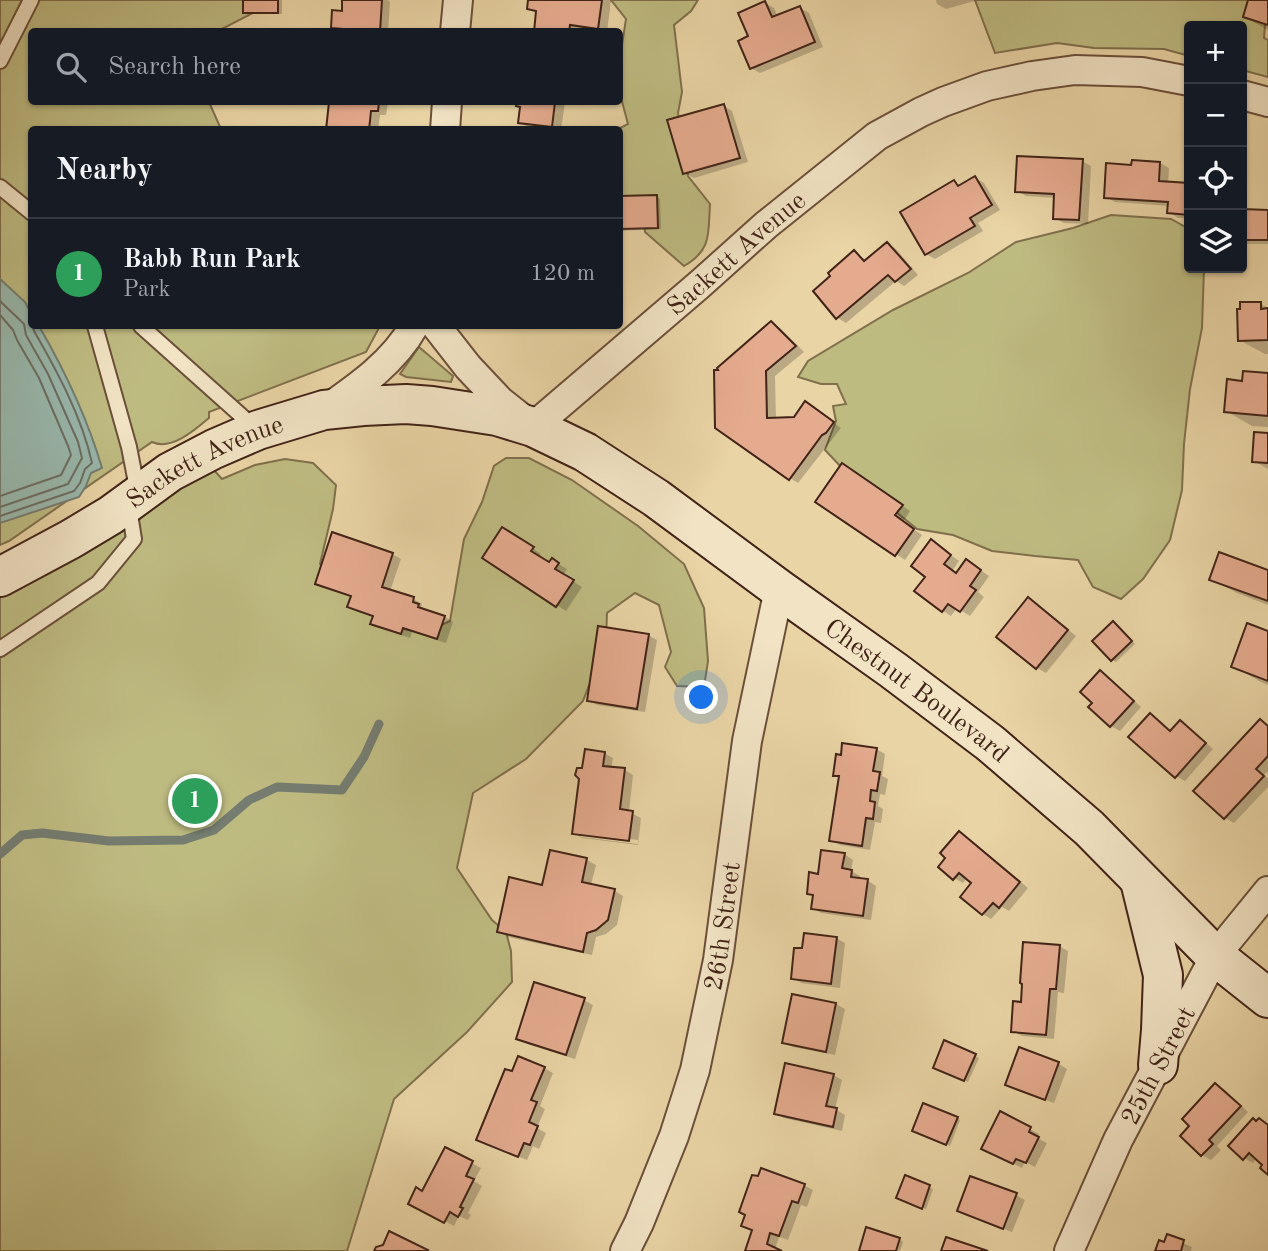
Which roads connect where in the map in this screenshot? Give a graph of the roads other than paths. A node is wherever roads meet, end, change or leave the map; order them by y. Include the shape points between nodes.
1 (31, 0) edge
2 (458, 0) edge
3 (455, 28) edge
4 (0, 61) edge
5 (1184, 80) edge
6 (1247, 96) edge
7 (1268, 102) edge
8 (447, 105) edge
9 (444, 126) edge
10 (0, 187) edge
11 (28, 210) edge
12 (96, 329) edge
13 (144, 329) edge
14 (412, 329) edge
15 (438, 329) edge
16 (324, 410) junction
17 (533, 427) junction
18 (258, 430) junction
19 (133, 499) junction
20 (0, 577) edge
21 (779, 589) junction
22 (0, 649) edge
23 (1140, 879) junction
24 (1268, 891) edge
25 (1216, 956) junction
26 (1268, 998) edge
27 (1158, 1065) junction
28 (625, 1251) edge
29 (1069, 1251) edge

1 - 4 lane
2 - 3 street
5 - 17 street, Sackett Avenue via 1142,72 1076,70 988,86 921,112 877,136 766,225
6 - 7 street
8 - 9 street
10 - 11 lane
12 - 19 lane via 129,447
13 - 18 lane
14 - 16 street via 384,364
15 - 17 street via 500,401
16 - 17 street, Sackett Avenue via 432,406
16 - 18 street, Sackett Avenue
17 - 21 street, Chestnut Boulevard via 585,452 656,498
18 - 19 street, Sackett Avenue via 169,472
19 - 20 street, Sackett Avenue
19 - 22 lane via 134,538 98,583
21 - 23 street, Chestnut Boulevard via 990,743 1089,828
21 - 28 street, 26th Street via 747,741 718,960 695,1070 674,1136
23 - 25 street, Chestnut Boulevard
23 - 27 street via 1163,975
24 - 25 street, 25th Street
25 - 26 street, Chestnut Boulevard
25 - 27 street, 25th Street
27 - 29 street, 25th Street via 1118,1140

